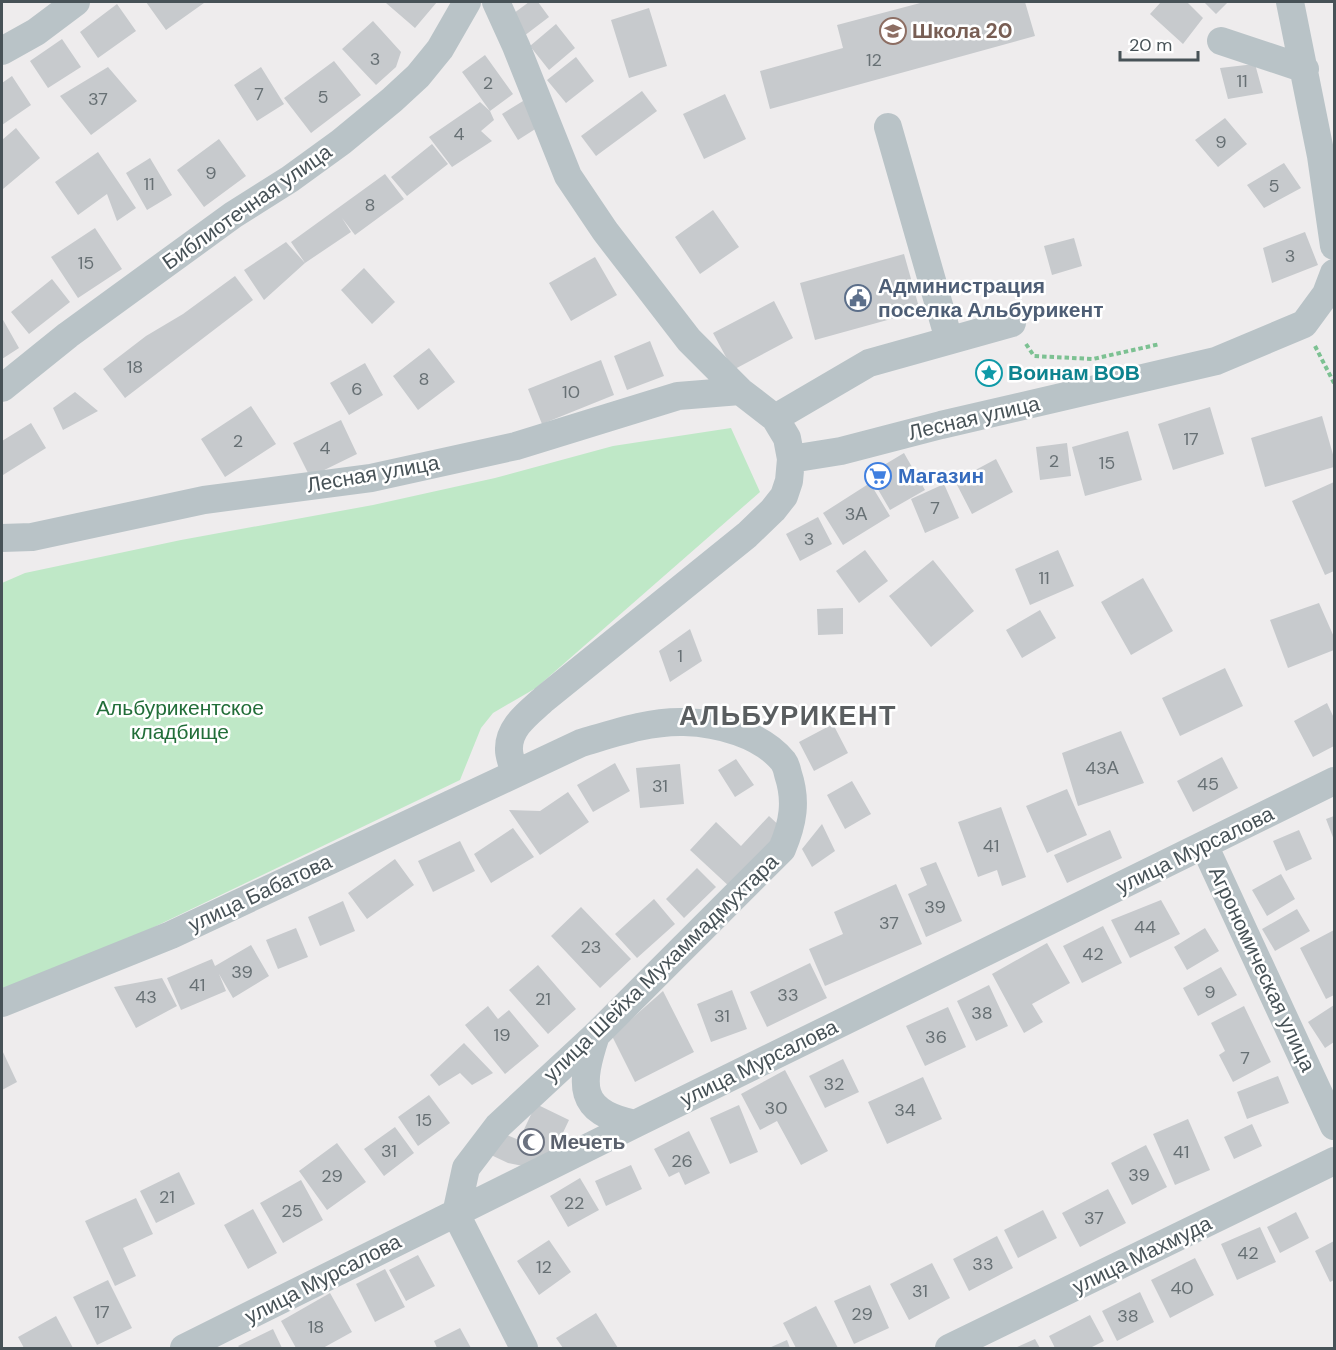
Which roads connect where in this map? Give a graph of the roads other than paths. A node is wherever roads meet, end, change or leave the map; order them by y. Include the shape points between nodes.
1 (76, 2) edge
2 (467, 2) edge
3 (496, 2) edge
4 (1290, 2) edge
5 (1221, 41) dead end
6 (2, 51) edge
7 (1305, 69) junction
8 (888, 127) dead end
9 (1334, 230) edge
10 (1335, 273) edge
11 (1335, 320) edge
12 (1012, 323) road end
13 (1304, 324) junction
14 (949, 340) junction
15 (2, 388) edge
16 (740, 391) junction
17 (774, 418) junction
18 (791, 459) junction
19 (2, 538) edge
20 (514, 773) junction
21 (1335, 781) edge
22 (1204, 845) junction
23 (2, 1003) edge
24 (596, 1035) junction
25 (635, 1124) junction
26 (1335, 1126) edge
27 (1335, 1161) edge
28 (456, 1214) junction
29 (184, 1348) edge
30 (524, 1348) edge
31 (949, 1348) edge

1 - 6 street
2 - 15 street, Библиотечная улица via 440,49 392,100 341,142 233,215
3 - 16 street via 568,176 689,340
4 - 7 street
5 - 7 street
7 - 9 street
8 - 14 street
10 - 13 street via 1326,294
11 - 13 street, Лесная улица
12 - 14 street
13 - 18 street, Лесная улица via 1216,361 841,451
14 - 17 street via 869,363
16 - 17 street
16 - 19 street, Лесная улица via 678,396 516,446 371,478 204,500 32,537
17 - 18 street via 787,438
18 - 20 street via 784,496 767,516 518,724 508,751
20 - 23 street, улица Бабатова via 171,935
20 - 24 street, улица Шейха Мухаммадмухтара via 581,743 646,725 683,722 742,733 771,749 785,763 793,787 794,810 782,849
21 - 22 street, улица Мурсалова
22 - 25 street, улица Мурсалова
22 - 26 street, Агрономическая улица
24 - 25 street via 587,1065 590,1101 615,1120
24 - 28 street, улица Шейха Мухаммадмухтара via 498,1126 466,1168
25 - 28 street, улица Мурсалова
27 - 31 street, улица Махмуда
28 - 29 street, улица Мурсалова
28 - 30 street

